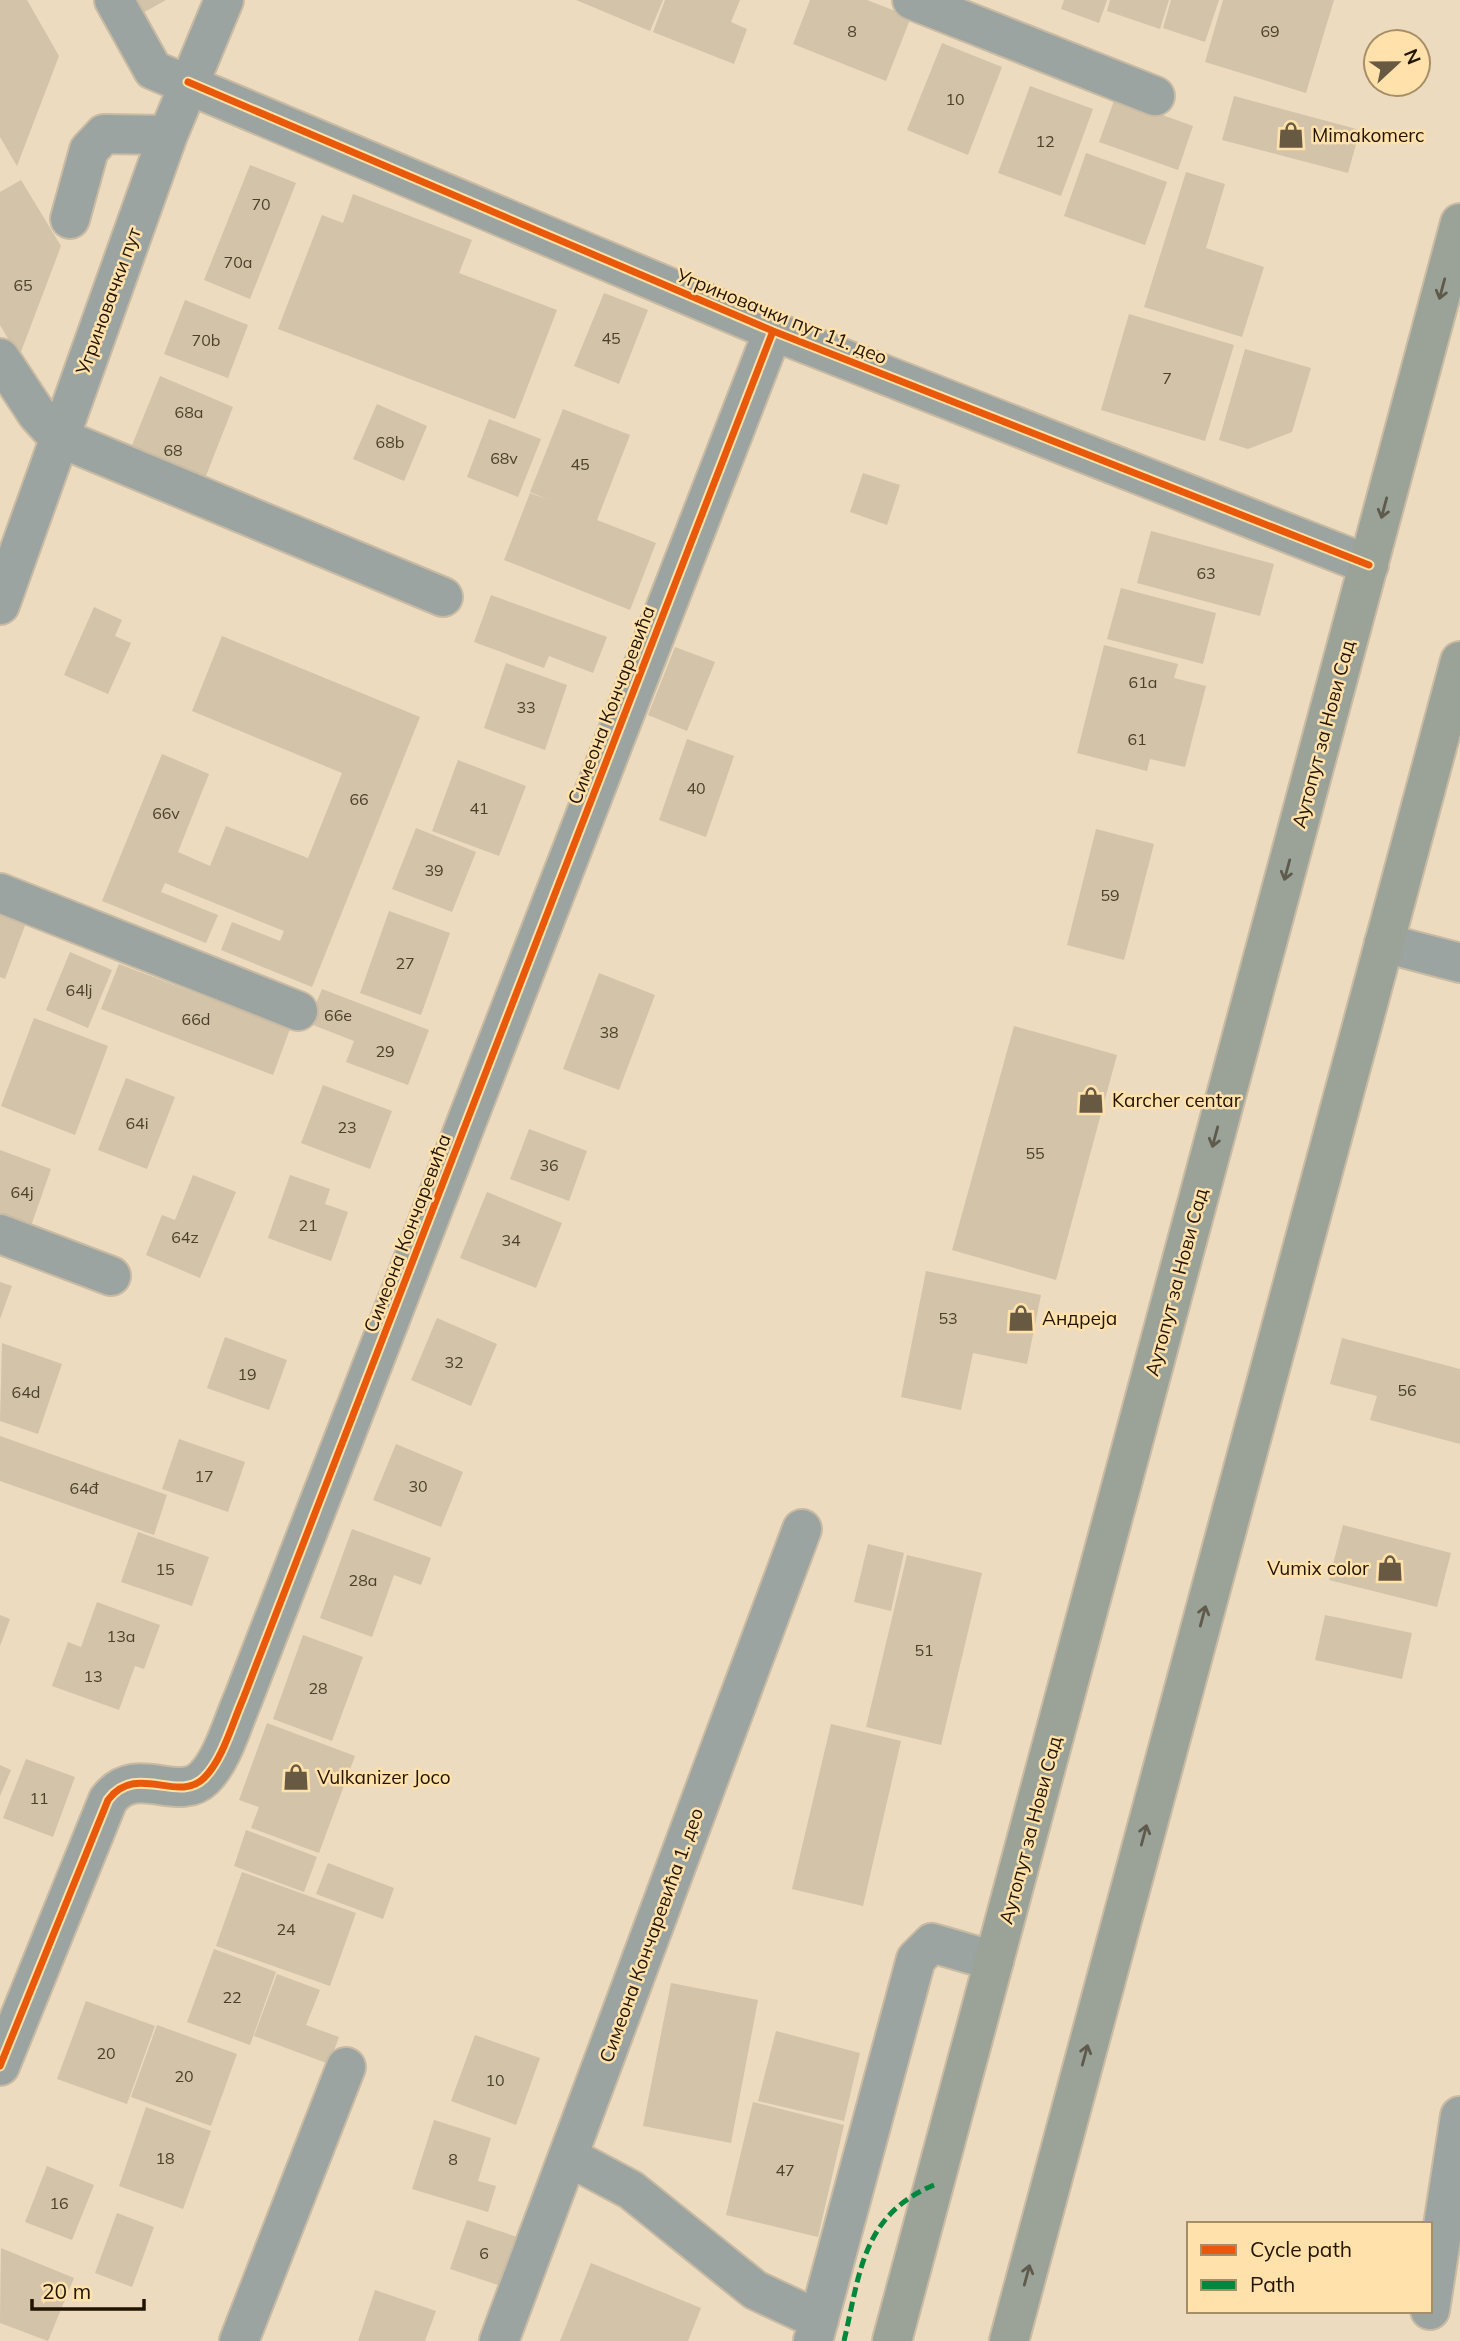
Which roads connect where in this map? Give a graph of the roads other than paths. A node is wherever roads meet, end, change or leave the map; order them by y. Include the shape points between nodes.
1 (114, 0) edge
2 (224, 0) edge
3 (912, 0) edge
4 (188, 82) junction
5 (1155, 96) dead end
6 (168, 135) junction
7 (70, 219) dead end
8 (1460, 223) edge
9 (773, 331) junction
10 (0, 358) edge
11 (58, 437) junction
12 (1369, 565) junction
13 (443, 597) dead end
14 (0, 605) edge
15 (1460, 665) edge
16 (0, 893) edge
17 (1384, 943) junction
18 (1460, 963) edge
19 (298, 1011) dead end
20 (0, 1234) edge
21 (111, 1276) dead end
22 (802, 1529) dead end
23 (994, 1961) junction
24 (0, 2066) edge
25 (346, 2067) dead end
26 (1460, 2116) edge
27 (569, 2157) junction
28 (1432, 2298) edge
29 (1430, 2313) edge
30 (816, 2331) edge
31 (239, 2341) edge
32 (499, 2341) edge
33 (892, 2341) edge
34 (1009, 2341) edge
35 (1425, 2341) edge

1 - 4 street, Угриновачки пут 11. део via 153,70
2 - 4 street, Угриновачки пут
3 - 5 street
4 - 6 street, Угриновачки пут
4 - 9 street, Угриновачки пут 11. део
6 - 7 street via 104,134 89,150
6 - 11 street, Угриновачки пут
8 -> 12 main road, Аутопут за Нови Сад
9 - 12 street, Угриновачки пут 11. део
9 - 24 street, Симеона Кончаревића via 238,1712 203,1779 188,1786 139,1781 114,1792 108,1800
10 - 11 street
11 - 13 street
11 - 14 street, Угриновачки пут
12 -> 23 main road, Аутопут за Нови Сад
15 - 17 main road
16 - 19 street
17 - 18 street
34 -> 17 main road
20 - 21 street
22 - 27 street, Симеона Кончаревића 1. део
23 - 30 street via 932,1943 916,1959
23 - 33 main road, Аутопут за Нови Сад
25 - 31 street
26 - 28 street
27 - 30 street via 631,2190 755,2290
27 - 32 street, Симеона Кончаревића 1. део
29 - 35 street

